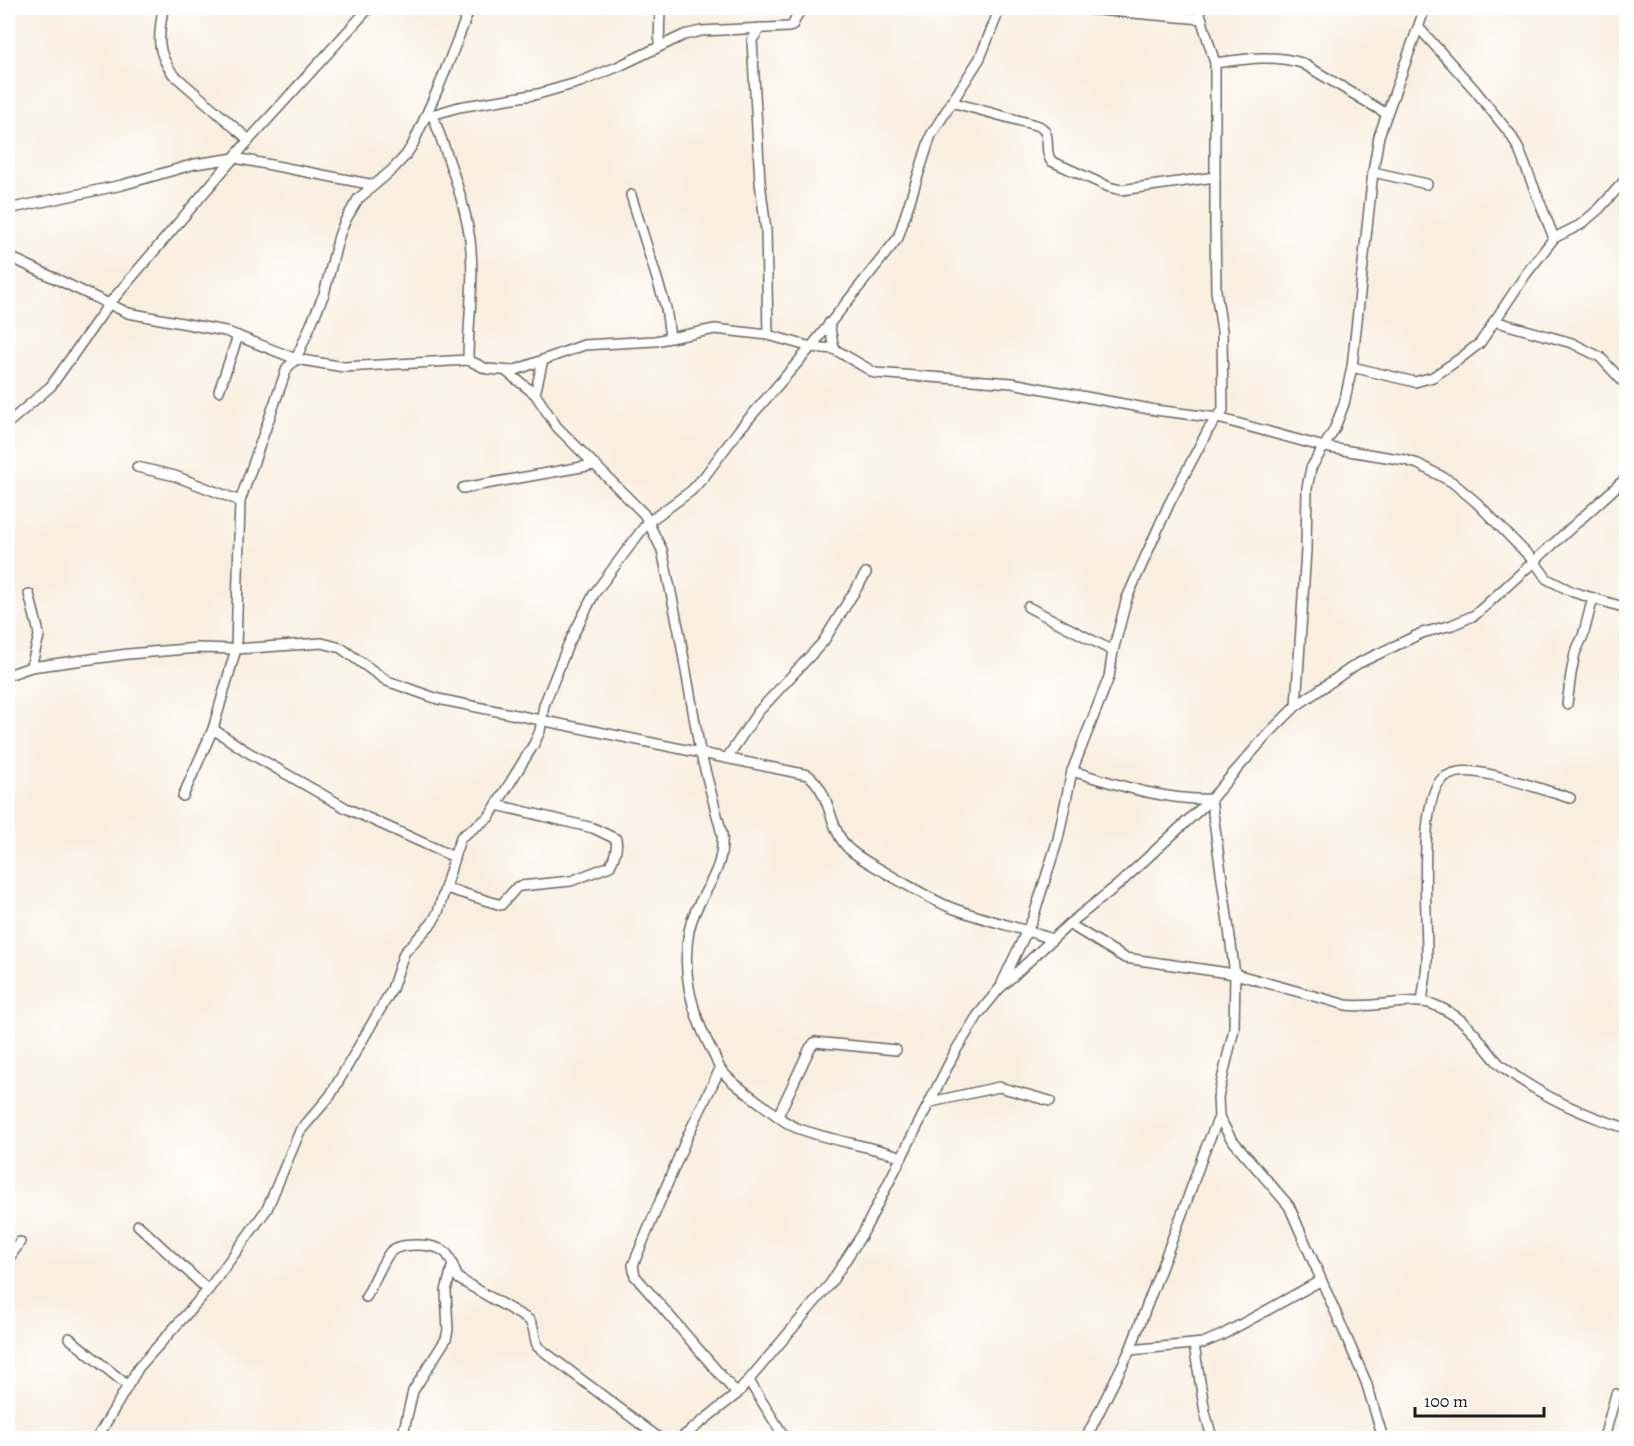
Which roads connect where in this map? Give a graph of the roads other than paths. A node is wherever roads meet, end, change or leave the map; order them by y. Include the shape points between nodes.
1 (163, 8) edge
2 (369, 8) edge
3 (470, 8) edge
4 (660, 8) edge
5 (801, 8) edge
6 (1000, 8) edge
7 (1075, 8) edge
8 (1198, 8) edge
9 (1425, 8) edge
10 (1202, 19) junction
11 (760, 28) junction
12 (1419, 28) junction
13 (741, 29) junction
14 (752, 40) junction
15 (659, 46) junction
16 (1215, 63) junction
17 (951, 102) junction
18 (1387, 114) junction
19 (429, 116) junction
20 (249, 140) junction
21 (235, 158) junction
22 (1373, 172) junction
23 (1215, 177) junction
24 (1626, 180) edge
25 (1427, 184) dead end
26 (374, 185) junction
27 (631, 195) dead end
28 (8, 209) edge
29 (1554, 238) junction
30 (8, 256) edge
31 (109, 304) junction
32 (1494, 321) junction
33 (829, 323) junction
34 (768, 335) junction
35 (238, 336) junction
36 (670, 337) junction
37 (811, 347) junction
38 (834, 349) junction
39 (296, 359) junction
40 (468, 360) junction
41 (543, 360) junction
42 (1352, 368) junction
43 (507, 372) junction
44 (1626, 385) edge
45 (219, 391) dead end
46 (535, 394) junction
47 (1218, 418) junction
48 (8, 423) edge
49 (1324, 447) junction
50 (593, 465) junction
51 (137, 467) dead end
52 (1626, 478) edge
53 (463, 488) dead end
54 (240, 501) junction
55 (647, 523) junction
56 (1534, 561) junction
57 (866, 573) dead end
58 (29, 594) dead end
59 (1593, 598) junction
60 (1028, 607) dead end
61 (1626, 608) edge
62 (236, 649) junction
63 (1113, 651) junction
64 (31, 667) junction
65 (8, 675) edge
66 (1567, 704) dead end
67 (1296, 706) junction
68 (542, 720) junction
69 (213, 729) junction
70 (700, 751) junction
71 (727, 758) junction
72 (1072, 771) junction
73 (183, 796) dead end
74 (1570, 798) dead end
75 (1211, 799) junction
76 (497, 805) junction
77 (454, 857) junction
78 (446, 888) junction
79 (1069, 924) junction
80 (1027, 930) junction
81 (1053, 939) junction
82 (1235, 974) junction
83 (999, 989) junction
84 (1422, 1002) junction
85 (896, 1050) dead end
86 (720, 1069) junction
87 (1050, 1101) dead end
88 (931, 1102) junction
89 (778, 1116) junction
90 (1219, 1117) junction
91 (1626, 1128) edge
92 (902, 1157) junction
93 (138, 1225) dead end
94 (20, 1242) dead end
95 (8, 1260) edge
96 (452, 1267) junction
97 (1320, 1281) junction
98 (208, 1290) junction
99 (366, 1297) dead end
100 (69, 1338) dead end
101 (1194, 1345) junction
102 (1130, 1350) junction
103 (749, 1381) junction
104 (128, 1385) junction
105 (737, 1394) junction
106 (1616, 1394) dead end
107 (97, 1438) edge
108 (402, 1438) edge
109 (659, 1438) edge
110 (681, 1438) edge
111 (784, 1438) edge
112 (1086, 1438) edge
113 (1212, 1438) edge
114 (1383, 1438) edge
115 (1604, 1438) edge

1 - 20 street via 159,37 167,66
2 - 20 street
3 - 19 street
4 - 15 street
5 - 11 street via 792,26
6 - 17 street via 980,58
7 - 10 street
8 - 10 street
9 - 12 street
10 - 16 street
11 - 13 street
11 - 14 street
12 - 18 street
12 - 29 street via 1511,135
13 - 14 street
13 - 15 street via 701,31
14 - 34 street via 766,230
15 - 19 street via 580,82
16 - 18 street via 1262,57 1292,60
16 - 23 street
17 - 23 street via 1039,126 1047,134 1051,161 1109,187 1129,190
17 - 33 street via 925,149 898,238
18 - 22 street
19 - 26 street via 406,155
19 - 40 street via 460,194 470,241
20 - 21 street
21 - 26 street
21 - 28 street
21 - 31 street
22 - 25 street
22 - 42 street
23 - 47 street via 1216,291 1222,330 1223,395 1223,410
24 - 29 street via 1580,225
26 - 39 street via 358,199 345,221 326,288
27 - 36 street via 666,308
29 - 32 street
30 - 31 street
31 - 35 street via 138,315
31 - 48 street via 51,386
32 - 42 street via 1480,343 1424,381
32 - 44 street via 1565,341 1600,357
33 - 37 street
33 - 38 street
34 - 36 street via 715,329
34 - 37 street
35 - 39 street
35 - 45 street
36 - 41 street via 584,345
37 - 38 street
37 - 55 street via 691,491
38 - 47 street via 875,373 1012,383
39 - 40 street via 344,367
39 - 54 street via 287,368
40 - 43 street via 487,369
41 - 43 street
41 - 46 street
42 - 49 street via 1344,404
43 - 46 street
46 - 50 street via 557,427
47 - 49 street
47 - 63 street via 1168,504 1127,598
49 - 56 street via 1405,460 1438,474 1476,502
49 - 67 street via 1311,468 1307,488
50 - 53 street
50 - 55 street via 644,514
51 - 54 street via 183,478
52 - 56 street
54 - 62 street
55 - 68 street via 594,594 579,621 544,705
55 - 70 street via 662,550
56 - 59 street via 1547,579 1558,586
56 - 67 street via 1475,615 1422,633 1357,664
57 - 71 street via 823,642 758,712
58 - 64 street via 39,636
59 - 61 street
59 - 66 street via 1575,653
60 - 63 street
62 - 64 street via 128,654
62 - 68 street via 332,644 387,681 438,699
62 - 69 street
63 - 72 street via 1107,684
64 - 65 street
67 - 75 street
68 - 70 street
68 - 76 street via 534,744
69 - 73 street
69 - 77 street via 346,808
70 - 71 street
70 - 86 street via 723,848 714,879 689,928 686,965 698,1024
71 - 80 street via 808,775 824,793 840,835 857,856 951,907
72 - 75 street via 1166,796
72 - 80 street via 1058,839
74 - 84 street via 1476,771 1456,772 1441,780 1432,796 1425,853 1428,953
75 - 79 street via 1119,884
75 - 82 street
76 - 77 street via 489,817 461,837
76 - 78 street via 600,830 616,839 613,861 610,866 578,879 521,885 501,905
77 - 78 street
78 - 98 street via 432,922 404,953 392,989 358,1051 330,1096 300,1131 267,1209
79 - 81 street
79 - 82 street via 1125,958
80 - 81 street
80 - 83 street
81 - 83 street
82 - 84 street via 1355,1006
82 - 90 street via 1234,1029 1218,1097
83 - 88 street via 956,1050
84 - 91 street via 1463,1020 1502,1067 1539,1090 1590,1116
85 - 89 street via 816,1042
86 - 89 street
86 - 105 street via 633,1265 635,1276
87 - 88 street via 999,1088
88 - 92 street
89 - 92 street via 796,1128
90 - 97 street via 1230,1137 1289,1206
90 - 102 street
92 - 103 street via 863,1233 830,1284
93 - 98 street
94 - 95 street
96 - 99 street via 446,1253 439,1249 402,1246 391,1251
96 - 108 street via 446,1291 446,1339 413,1391
96 - 109 street via 459,1278 529,1320 538,1347
97 - 101 street via 1222,1335
97 - 114 street via 1366,1382
98 - 104 street via 139,1367
100 - 104 street
101 - 102 street
101 - 113 street
102 - 112 street
103 - 105 street
103 - 111 street
104 - 107 street
105 - 110 street
106 - 115 street

